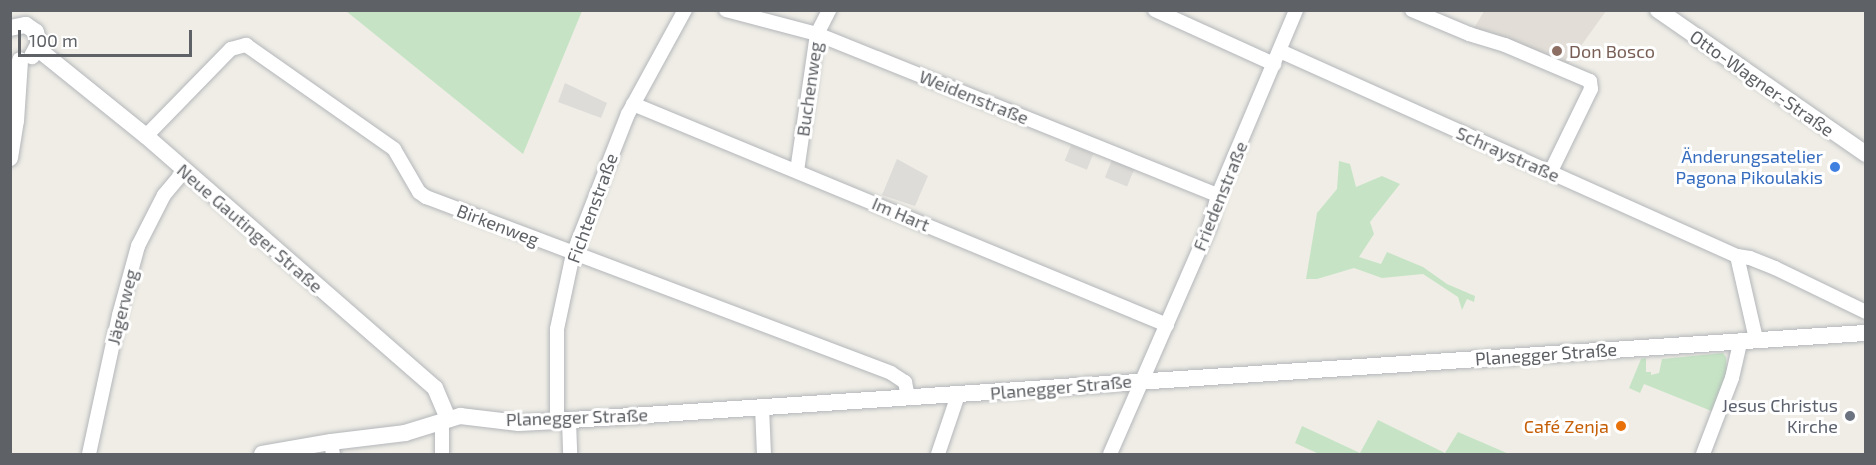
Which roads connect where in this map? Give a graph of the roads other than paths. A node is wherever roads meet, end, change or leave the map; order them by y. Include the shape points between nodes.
1 (36, 10) edge
2 (685, 10) edge
3 (726, 10) edge
4 (829, 10) edge
5 (1155, 10) edge
6 (1296, 10) edge
7 (1412, 10) edge
8 (1658, 10) edge
9 (31, 27) junction
10 (10, 28) edge
11 (817, 34) junction
12 (38, 49) junction
13 (1277, 57) junction
14 (15, 59) edge
15 (633, 104) junction
16 (146, 136) junction
17 (1866, 154) edge
18 (10, 158) edge
19 (184, 171) junction
20 (797, 171) junction
21 (1550, 173) junction
22 (1218, 195) junction
23 (573, 254) junction
24 (1741, 256) junction
25 (1866, 312) edge
26 (1167, 325) junction
27 (1866, 333) edge
28 (1748, 340) junction
29 (1143, 380) junction
30 (958, 395) junction
31 (908, 398) junction
32 (762, 407) junction
33 (445, 419) junction
34 (563, 420) junction
35 (332, 448) edge
36 (89, 454) edge
37 (262, 454) edge
38 (442, 454) edge
39 (570, 454) edge
40 (764, 454) edge
41 (938, 454) edge
42 (1110, 454) edge
43 (1703, 454) edge

1 - 9 street
2 - 15 street, Fichtenstraße
3 - 11 street, Weidenstraße
4 - 11 street, Buchenweg
5 - 13 street, Schraystraße
6 - 13 street, Friedenstraße
7 - 21 street via 1590,81 1591,89
8 - 17 street, Otto-Wagner-Straße
9 - 10 street via 20,24
9 - 12 street via 38,37
11 - 20 street, Buchenweg
11 - 22 street, Weidenstraße
12 - 14 street via 31,58
12 - 16 street, Neue Gautinger Straße
13 - 21 street, Schraystraße
13 - 22 street, Friedenstraße
14 - 18 street via 16,121
15 - 20 street, Im Hart
15 - 23 street, Fichtenstraße
16 - 19 street, Neue Gautinger Straße
16 - 23 street, Birkenweg via 231,49 246,45 394,150 422,195
19 - 33 street, Neue Gautinger Straße via 435,388
19 - 36 street, Jägerweg via 164,195 138,246
20 - 26 street, Im Hart
21 - 24 street, Schraystraße
22 - 26 street, Friedenstraße via 1210,225
23 - 31 street, Birkenweg via 891,373 905,382
23 - 34 street, Fichtenstraße via 557,329
24 - 25 street, Schraystraße
24 - 28 street
26 - 29 street, Friedenstraße
27 - 28 street, Planegger Straße
28 - 29 street, Planegger Straße
28 - 43 street
29 - 30 street, Planegger Straße
29 - 42 street, Friedenstraße
30 - 31 street, Planegger Straße
30 - 41 street
31 - 32 street, Planegger Straße
32 - 34 street, Planegger Straße
32 - 40 street
33 - 34 street, Planegger Straße via 472,416 519,423
33 - 35 street, Planegger Straße via 405,433
33 - 38 street
34 - 39 street, Fichtenstraße
35 - 37 street, Planegger Straße

